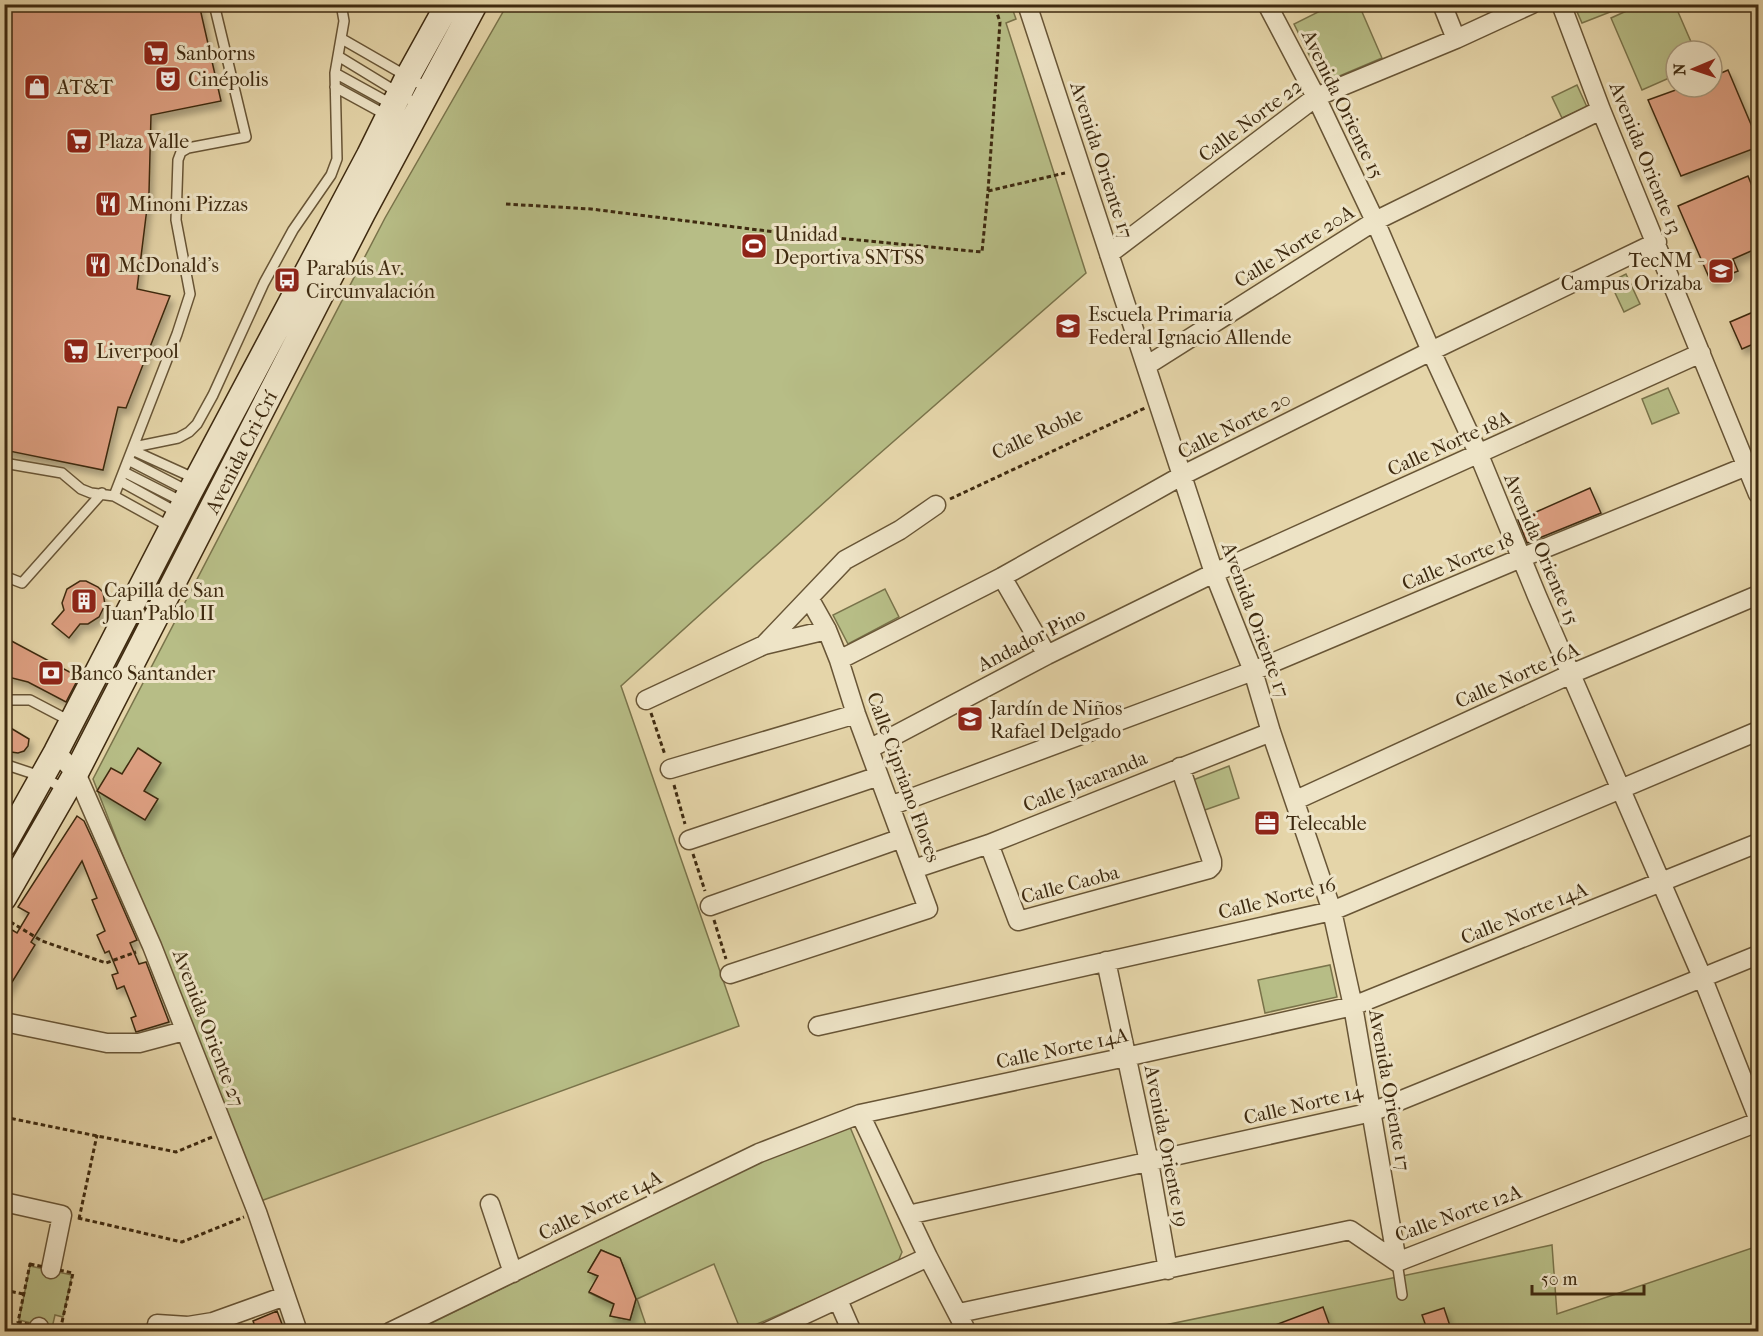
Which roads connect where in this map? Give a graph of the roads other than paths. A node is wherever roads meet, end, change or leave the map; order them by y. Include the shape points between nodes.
1 (214, 4) edge
2 (341, 4) edge
3 (448, 4) edge
4 (475, 4) edge
5 (1027, 4) edge
6 (1267, 4) edge
7 (1442, 4) edge
8 (1532, 4) edge
9 (1561, 4) edge
10 (342, 39) junction
11 (1456, 39) junction
12 (338, 56) junction
13 (335, 74) junction
14 (335, 87) junction
15 (1316, 97) junction
16 (397, 98) junction
17 (424, 98) junction
18 (1601, 110) junction
19 (408, 127) junction
20 (369, 155) junction
21 (363, 213) junction
22 (1375, 221) junction
23 (1657, 242) junction
24 (1109, 254) junction
25 (1431, 351) junction
26 (1701, 352) junction
27 (1146, 366) junction
28 (133, 448) junction
29 (1479, 454) junction
30 (128, 460) junction
31 (4, 464) edge
32 (1747, 466) junction
33 (1183, 475) junction
34 (122, 476) junction
35 (102, 493) junction
36 (1758, 494) edge
37 (114, 496) junction
38 (184, 503) junction
39 (936, 505) road end
40 (1521, 558) junction
41 (1214, 573) junction
42 (4, 576) edge
43 (1002, 577) junction
44 (1758, 596) edge
45 (809, 598) junction
46 (827, 630) junction
47 (765, 645) junction
48 (1047, 655) junction
49 (839, 660) junction
50 (1253, 671) junction
51 (1571, 674) junction
52 (4, 700) edge
53 (646, 700) dead end
54 (856, 714) junction
55 (72, 722) junction
56 (1271, 732) junction
57 (1758, 732) edge
58 (869, 749) junction
59 (56, 752) junction
60 (4, 764) edge
61 (1180, 766) junction
62 (670, 769) dead end
63 (879, 776) junction
64 (43, 777) junction
65 (71, 782) junction
66 (1620, 789) junction
67 (1296, 800) junction
68 (890, 806) junction
69 (902, 838) junction
70 (689, 840) dead end
71 (1758, 843) edge
72 (989, 844) junction
73 (4, 845) edge
74 (914, 869) junction
75 (8, 883) edge
76 (1661, 883) junction
77 (710, 906) dead end
78 (1332, 911) junction
79 (1758, 955) edge
80 (1106, 961) junction
81 (730, 974) dead end
82 (1703, 979) junction
83 (1353, 1006) junction
84 (4, 1022) edge
85 (818, 1026) dead end
86 (184, 1031) junction
87 (1126, 1057) junction
88 (1372, 1112) junction
89 (860, 1114) junction
90 (1758, 1120) edge
91 (1149, 1162) junction
92 (4, 1202) edge
93 (489, 1204) dead end
94 (908, 1215) junction
95 (928, 1257) junction
96 (1397, 1262) junction
97 (51, 1269) dead end
98 (1168, 1270) junction
99 (513, 1273) junction
100 (1402, 1295) dead end
101 (285, 1296) junction
102 (838, 1300) junction
103 (959, 1313) junction
104 (158, 1324) dead end
105 (298, 1332) edge
106 (390, 1332) edge
107 (767, 1332) edge
108 (852, 1332) edge
109 (968, 1332) edge

1 - 28 lane via 246,136 188,148 178,160 176,220 190,294
2 - 10 lane
3 - 16 main road, Avenida Cri-Crí
4 - 17 main road, Avenida Cri-Crí
5 - 24 street, Avenida Oriente 17
6 - 15 street, Avenida Oriente 15
7 - 11 street
8 - 11 street, Calle Norte 22
9 - 18 street, Avenida Oriente 13
10 - 12 lane
10 - 16 lane
11 - 15 street, Calle Norte 22
12 - 13 lane
12 - 16 lane
13 - 14 lane
13 - 16 lane
14 - 16 lane
14 - 28 lane via 338,138 331,175 293,230 264,283 197,424 178,438
15 - 22 street, Avenida Oriente 15
15 - 24 street, Calle Norte 22
16 - 17 lane
16 - 17 lane
16 - 19 lane
16 - 20 main road, Avenida Cri-Crí
17 - 19 main road, Avenida Cri-Crí
18 - 22 street, Calle Norte 20A
18 - 23 street, Avenida Oriente 13
19 - 21 main road, Avenida Cri-Crí
20 - 21 main road via 377,154 380,160 358,203
20 - 38 main road, Avenida Cri-Crí
21 - 65 main road, Avenida Cri-Crí
22 - 25 street, Avenida Oriente 15
22 - 27 street, Calle Norte 20A
23 - 25 street, Calle Norte 20
23 - 26 street, Avenida Oriente 13
24 - 27 street, Avenida Oriente 17
25 - 29 street, Avenida Oriente 15
25 - 33 street, Calle Norte 20
26 - 29 street, Calle Norte 18A
26 - 32 street, Avenida Oriente 13
27 - 33 street, Avenida Oriente 17
28 - 30 lane
28 - 38 lane
29 - 40 street, Avenida Oriente 15
29 - 41 street, Calle Norte 18A
30 - 34 lane
30 - 38 lane
31 - 35 lane via 63,473 81,489
32 - 36 street, Avenida Oriente 13
32 - 40 street, Calle Norte 18
33 - 41 street, Avenida Oriente 17
33 - 43 street, Calle Norte 20
34 - 37 lane
34 - 38 lane
35 - 37 lane
35 - 42 lane via 22,583
37 - 38 lane
38 - 55 main road, Avenida Cri-Crí
39 - 45 street via 845,560
40 - 50 street, Calle Norte 18
40 - 51 street, Avenida Oriente 15
41 - 48 street, Andador Pino
41 - 50 street, Avenida Oriente 17
43 - 48 street
43 - 49 street, Calle Norte 20
44 - 51 street, Calle Norte 16A
45 - 46 street, Calle Cipriano Flores
45 - 47 street
46 - 47 street
46 - 49 street, Calle Cipriano Flores
47 - 53 street
48 - 58 street, Andador Pino
49 - 54 street, Calle Cipriano Flores
50 - 56 street, Avenida Oriente 17
50 - 68 street, Calle Norte 18
51 - 66 street, Avenida Oriente 15
51 - 67 street, Calle Norte 16A
52 - 55 lane via 30,700
54 - 58 street, Calle Cipriano Flores
54 - 62 street
55 - 59 main road, Avenida Cri-Crí
56 - 61 street, Calle Jacaranda
56 - 67 street, Avenida Oriente 17
57 - 66 street, Calle Norte 16
58 - 63 street, Calle Cipriano Flores
59 - 64 main road, Avenida Cri-Crí
59 - 65 street, Avenida Oriente 27
60 - 64 lane
61 - 72 street, Calle Jacaranda
61 - 72 street, Calle Caoba via 1212,866 1209,869 1018,921
63 - 68 street, Calle Cipriano Flores
63 - 70 street
64 - 65 lane
64 - 73 main road, Avenida Cri-Crí
65 - 75 main road, Avenida Cri-Crí
65 - 86 street, Avenida Oriente 27 via 152,946
66 - 76 street, Avenida Oriente 15
66 - 78 street, Calle Norte 16
67 - 78 street, Avenida Oriente 17
68 - 69 street, Calle Cipriano Flores
69 - 74 street, Calle Cipriano Flores
69 - 77 street
71 - 76 street, Calle Norte 14A
72 - 74 street, Calle Jacaranda
74 - 81 street, Calle Cipriano Flores via 928,909
76 - 82 street, Avenida Oriente 15
76 - 83 street, Calle Norte 14A
78 - 80 street, Calle Norte 16
78 - 83 street, Avenida Oriente 17
79 - 82 street, Calle Norte 14
80 - 85 street, Calle Norte 16
80 - 87 street, Avenida Oriente 19
82 - 88 street, Calle Norte 14
82 - 90 street, Avenida Oriente 15
83 - 87 street, Calle Norte 14A
83 - 88 street, Avenida Oriente 17
84 - 86 street via 107,1043 139,1043
86 - 101 street, Avenida Oriente 27
87 - 89 street, Calle Norte 14A
87 - 91 street, Avenida Oriente 19
88 - 91 street, Calle Norte 14
88 - 96 street, Avenida Oriente 17
89 - 94 street
89 - 99 street, Calle Norte 14A via 748,1158
90 - 96 street, Calle Norte 12A
91 - 94 street, Calle Norte 14
91 - 98 street, Avenida Oriente 19
92 - 97 street via 62,1215
93 - 99 street
94 - 95 street
95 - 102 street
95 - 103 street
96 - 98 street, Calle Norte 12A via 1350,1230
96 - 100 lane
98 - 103 street, Calle Norte 12A
99 - 106 street, Calle Norte 14A
101 - 104 street via 213,1322 188,1326
101 - 105 street, Avenida Oriente 27
102 - 107 street
102 - 108 street
103 - 109 street

